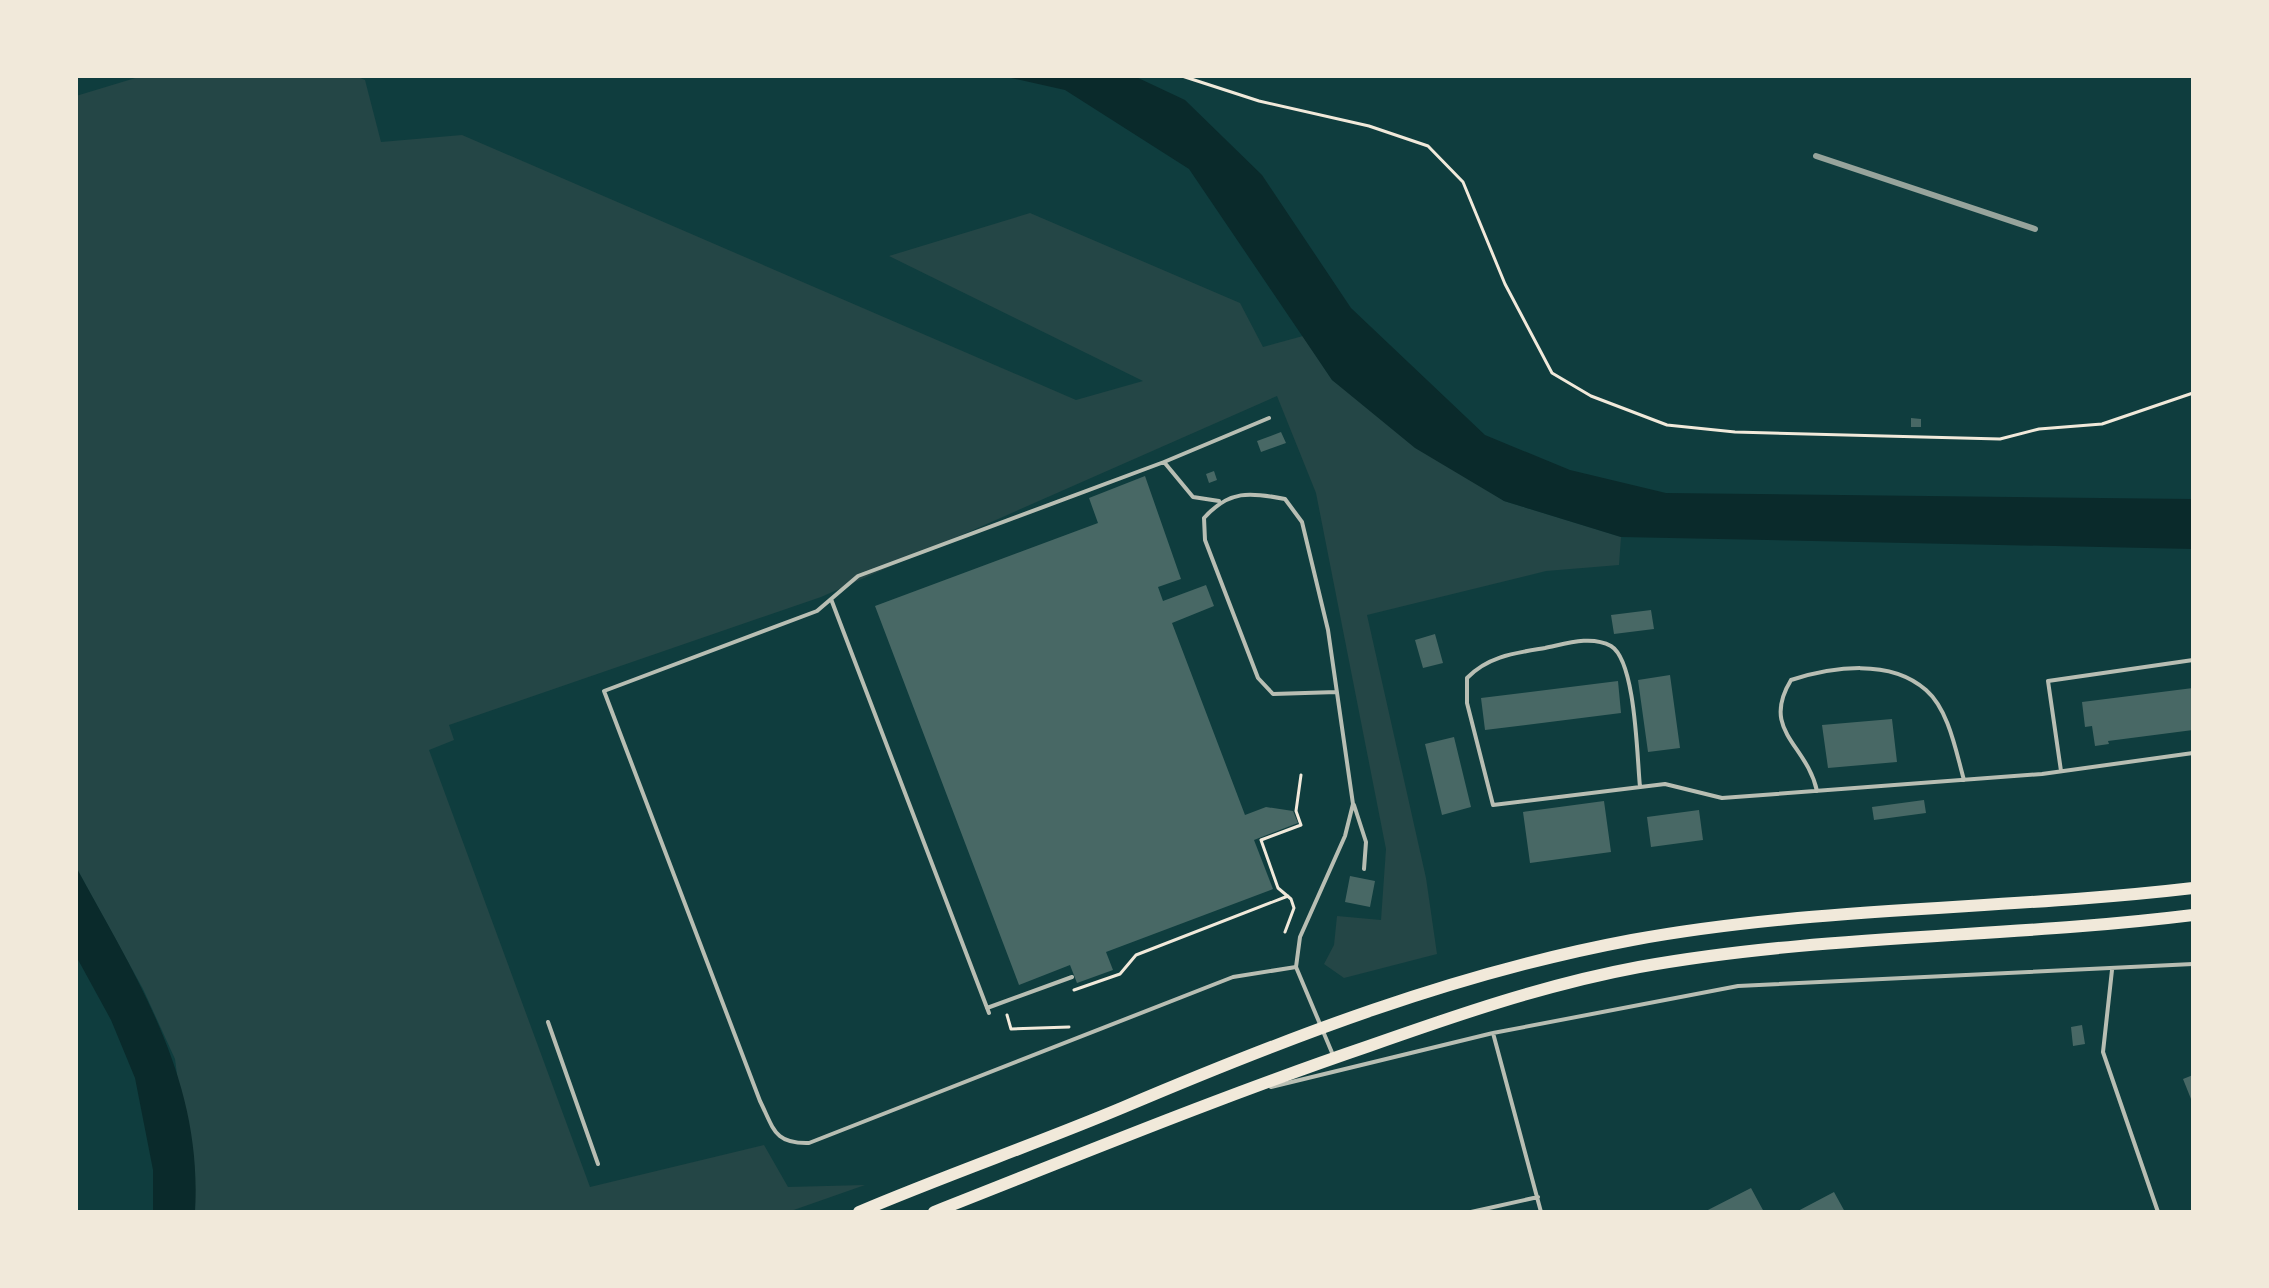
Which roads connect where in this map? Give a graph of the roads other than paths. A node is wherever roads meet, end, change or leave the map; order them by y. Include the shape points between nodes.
1 (1269, 418) dead end
2 (1164, 462) junction
3 (1219, 501) junction
4 (831, 599) junction
5 (2193, 660) edge
6 (1337, 692) junction
7 (2193, 753) edge
8 (2061, 771) junction
9 (1964, 780) junction
10 (1640, 787) junction
11 (1817, 791) junction
12 (1353, 804) junction
13 (1364, 869) dead end
14 (2193, 888) edge
15 (2193, 915) edge
16 (2193, 964) edge
17 (1296, 967) junction
18 (2112, 970) junction
19 (1072, 977) dead end
20 (548, 1022) dead end
21 (1321, 1026) junction
22 (1493, 1033) junction
23 (1334, 1058) junction
24 (1235, 1094) junction
25 (598, 1164) dead end
26 (1538, 1197) junction
27 (859, 1212) edge
28 (934, 1212) edge
29 (1471, 1212) edge
30 (1541, 1212) edge
31 (2158, 1212) edge

1 - 2 lane
2 - 3 lane via 1193,497
2 - 4 lane via 858,576
3 - 6 lane via 1252,493 1285,499 1302,522
3 - 6 lane via 1204,518 1205,540 1258,678 1273,694
4 - 17 lane via 817,611 604,691 778,1137 809,1143 1233,977
4 - 19 lane via 988,1010
5 - 8 lane via 2048,681
6 - 12 lane
7 - 8 lane
8 - 9 lane
9 - 11 lane
9 - 11 lane via 1946,722 1928,691 1899,674 1824,670 1791,680 1779,701 1782,731 1812,770
10 - 10 lane via 1493,805 1467,703 1467,678 1482,662 1522,652 1592,640 1611,646 1630,686
10 - 11 lane via 1665,784 1722,798
12 - 13 lane via 1366,842
12 - 17 lane via 1345,836 1300,937
14 - 21 main road via 1700,929 1460,981
15 - 23 main road via 1702,957 1636,968 1471,1010
16 - 18 lane
17 - 21 lane
18 - 22 lane via 1738,986
18 - 31 lane via 2103,1052
20 - 25 lane
21 - 23 lane
21 - 27 main road
22 - 24 lane
22 - 26 lane
23 - 24 main road
24 - 28 main road
26 - 29 lane
26 - 30 lane

